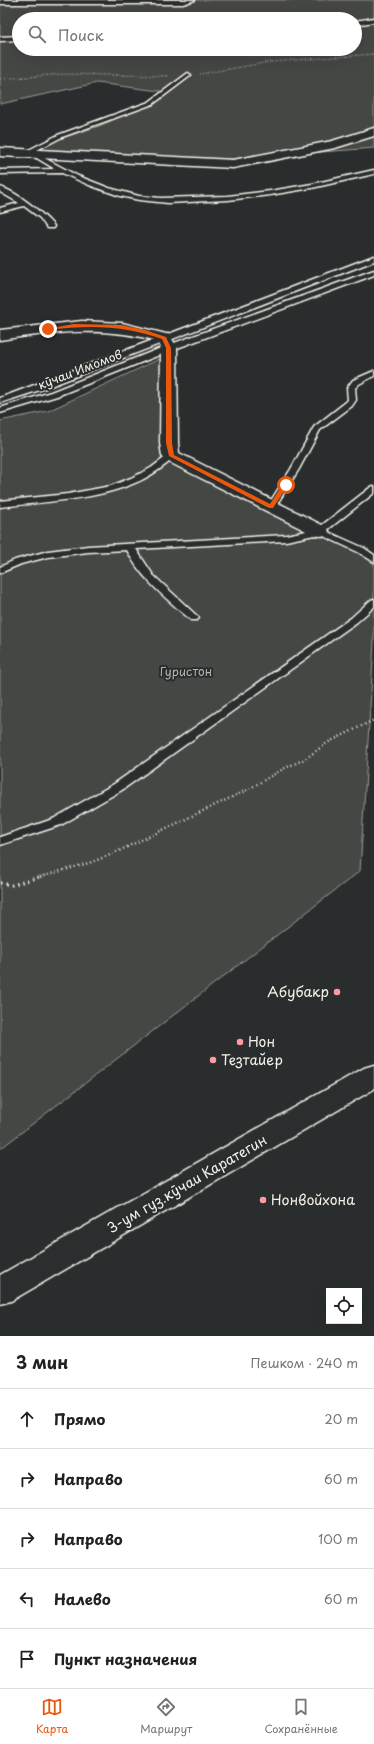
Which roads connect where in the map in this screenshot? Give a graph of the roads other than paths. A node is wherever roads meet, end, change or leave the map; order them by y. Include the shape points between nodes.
1 (192, 0) edge
2 (0, 2) edge
3 (374, 20) edge
4 (362, 22) edge
5 (12, 38) edge
6 (0, 39) edge
7 (188, 75) road end
8 (374, 132) edge
9 (0, 152) edge
10 (28, 154) junction
11 (62, 171) junction
12 (0, 172) edge
13 (374, 172) edge
14 (0, 189) edge
15 (25, 204) junction
16 (0, 210) edge
17 (50, 226) dead end
18 (374, 258) edge
19 (374, 272) edge
20 (0, 335) edge
21 (166, 343) junction
22 (374, 373) edge
23 (0, 401) edge
24 (0, 412) edge
25 (171, 456) junction
26 (374, 489) edge
27 (0, 504) edge
28 (271, 507) junction
29 (320, 531) junction
30 (130, 546) junction
31 (374, 559) edge
32 (0, 570) edge
33 (374, 602) edge
34 (194, 618) dead end
35 (0, 841) edge
36 (374, 1076) edge
37 (0, 1291) edge

1 - 2 lane
3 - 4 lane
5 - 6 lane
7 - 10 lane via 151,103 60,136
8 - 10 street via 328,146 233,164
9 - 10 street
10 - 11 lane
11 - 12 lane
11 - 13 lane via 88,182 154,200 267,195
14 - 15 lane
15 - 16 lane
15 - 17 lane
18 - 21 lane
19 - 21 lane
20 - 21 street via 74,326 121,326 144,331
21 - 23 lane, кӯчаи Имомов
21 - 24 lane, кӯчаи Имомов via 54,394
21 - 25 street
22 - 28 lane via 356,382 351,388 352,400 349,404 317,429
25 - 27 lane via 147,474 109,488
25 - 28 street
26 - 29 lane
28 - 29 street
29 - 30 lane via 286,538
29 - 31 lane via 361,550
30 - 32 lane via 48,554
30 - 34 lane via 135,560 146,573
33 - 35 lane via 354,620 118,787 57,822
36 - 37 street, 3-ум гуз.кӯчаи Каратегин

